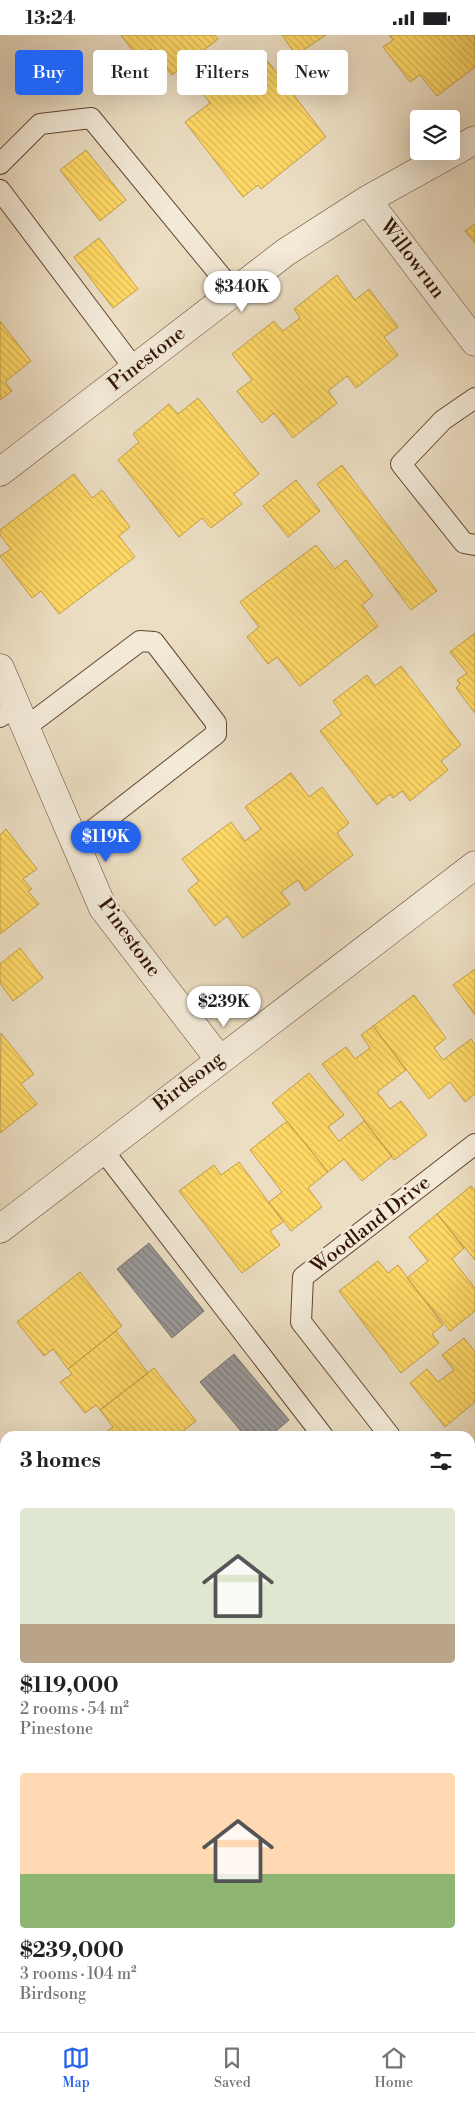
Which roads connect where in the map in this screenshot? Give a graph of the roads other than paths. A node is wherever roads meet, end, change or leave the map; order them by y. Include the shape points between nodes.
1 (475, 140) edge
2 (0, 164) edge
3 (0, 190) edge
4 (368, 200) junction
5 (234, 292) junction
6 (475, 342) edge
7 (134, 368) junction
8 (475, 398) edge
9 (0, 472) edge
10 (475, 545) edge
11 (0, 668) edge
12 (14, 717) edge
13 (75, 844) junction
14 (475, 865) edge
15 (219, 1059) junction
16 (475, 1144) edge
17 (102, 1149) junction
18 (0, 1229) edge
19 (319, 1431) edge
20 (386, 1431) edge

1 - 4 street, Pinestone
2 - 5 lane via 40,123 91,118
3 - 7 lane
4 - 5 street, Pinestone via 286,252
4 - 6 street, Willowrun
5 - 7 street, Pinestone
7 - 9 street, Pinestone
8 - 10 lane via 443,420 401,465 464,543
11 - 12 street, Pinestone
12 - 13 street, Pinestone
12 - 13 lane via 140,641 154,642 216,723 216,734
13 - 15 street, Pinestone via 103,908
14 - 15 street, Birdsong
15 - 17 street, Birdsong
16 - 20 lane, Woodland Drive via 303,1277 301,1322
17 - 18 street, Birdsong
17 - 19 lane

